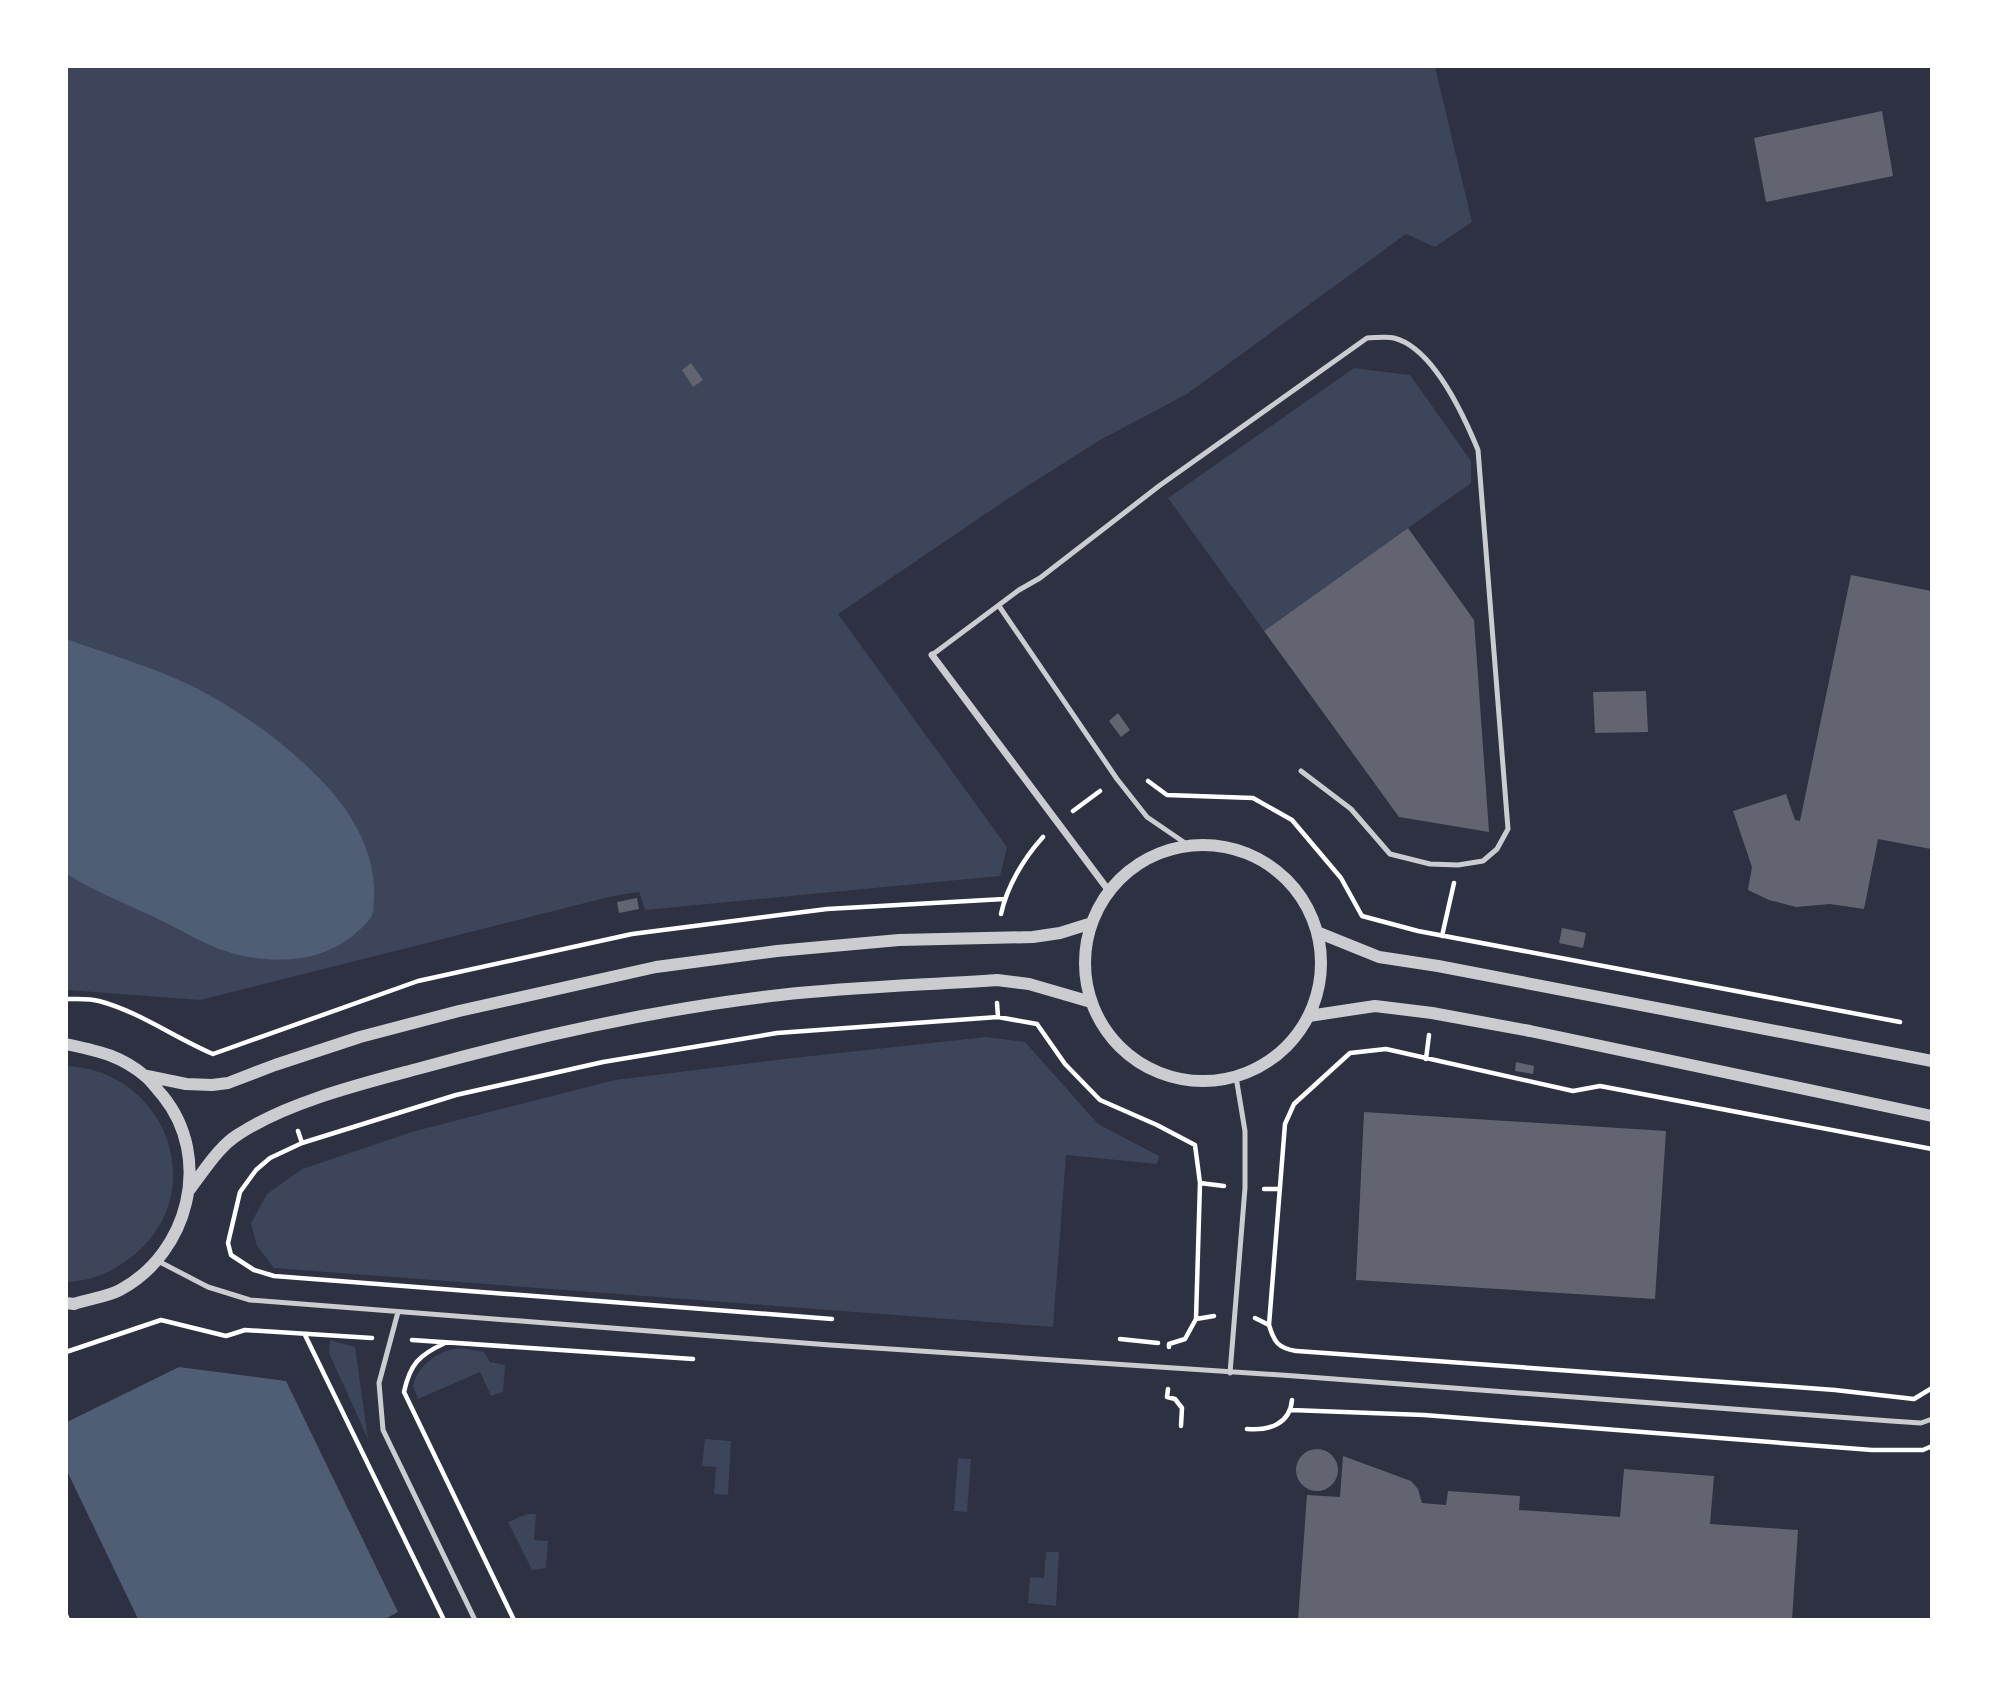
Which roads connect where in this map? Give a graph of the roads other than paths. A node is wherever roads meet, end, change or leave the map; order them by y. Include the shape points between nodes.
1 (999, 606) junction
2 (932, 655) joint
3 (1301, 771) dead end
4 (1188, 845) junction
5 (1109, 891) junction
6 (1092, 923) junction
7 (1317, 932) junction
8 (1091, 1002) junction
9 (1309, 1016) junction
10 (66, 1044) edge
11 (1931, 1060) edge
12 (147, 1076) junction
13 (1236, 1077) junction
14 (1931, 1116) edge
15 (190, 1189) junction
16 (158, 1261) junction
17 (66, 1303) edge
18 (398, 1312) junction
19 (1230, 1373) junction
20 (1931, 1419) edge
21 (475, 1619) edge

1 - 2 lane
1 - 3 lane via 1367,338 1394,338 1416,350 1433,367 1478,450 1508,829 1497,849 1483,861 1458,866 1430,864 1390,854 1351,809
1 - 4 lane via 1147,817
2 - 5 street
4 - 5 street via 1138,864
4 - 7 street via 1230,848 1269,864 1299,894
5 - 6 street
6 - 8 street via 1085,968
6 - 12 street via 1034,937 886,941 656,967 360,1037 228,1083 186,1084
7 - 9 street via 1321,975
7 - 11 street via 1379,957
8 - 13 street via 1108,1034 1143,1065 1188,1081
8 - 15 street via 1029,984 997,981 768,997 662,1012 495,1048 292,1108 236,1135
9 - 13 street via 1278,1054
9 - 14 street via 1375,1006 1432,1013
10 - 12 street via 108,1053
12 - 15 street via 173,1109 188,1148
13 - 19 lane via 1245,1131 1245,1188
15 - 16 street via 179,1228
16 - 17 street via 120,1290
16 - 18 lane via 208,1287 250,1300
18 - 19 lane
18 - 21 lane via 379,1383 383,1430
19 - 20 lane via 1921,1423

